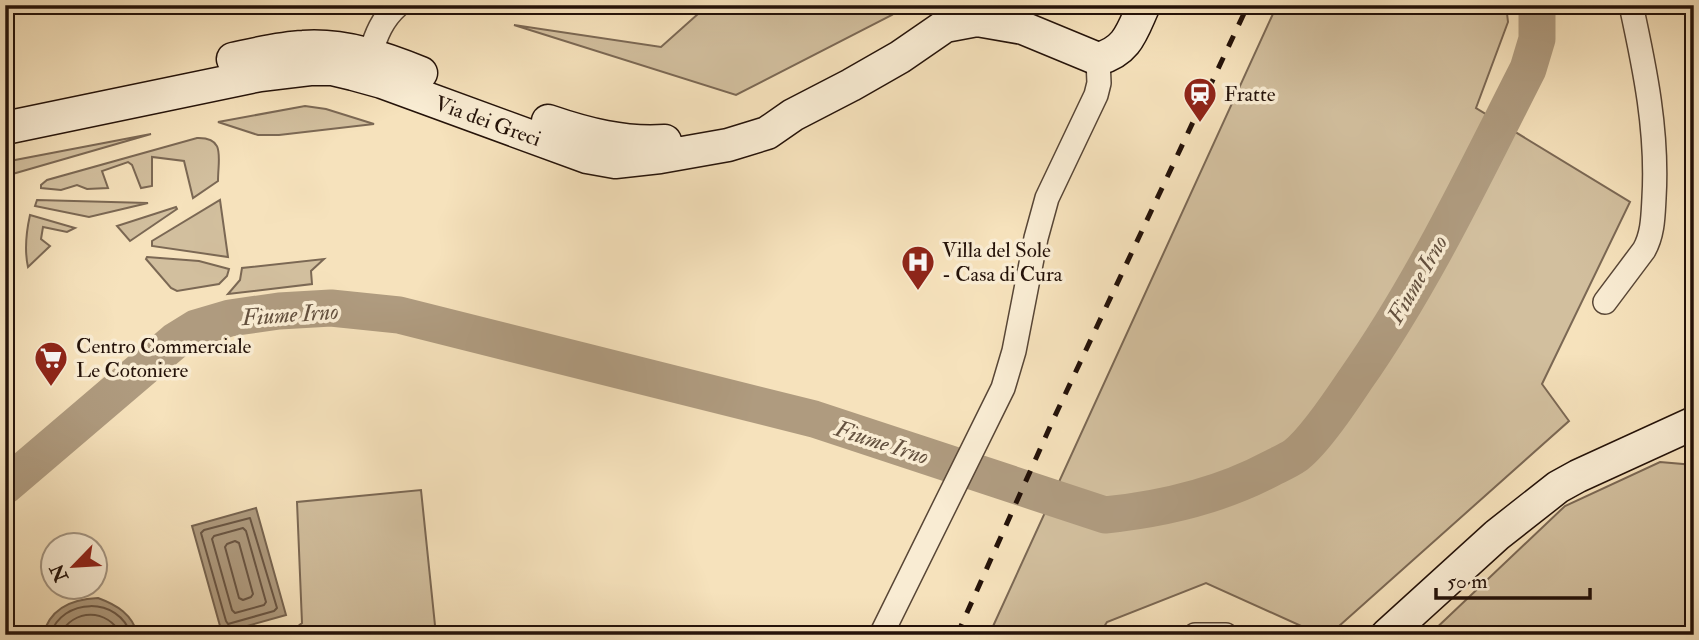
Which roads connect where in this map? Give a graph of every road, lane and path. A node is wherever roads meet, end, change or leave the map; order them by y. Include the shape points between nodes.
1 (398, 5) edge
2 (1144, 5) edge
3 (1631, 5) edge
4 (953, 15) edge
5 (1016, 17) edge
6 (370, 55) junction
7 (1098, 59) junction
8 (5, 106) edge
9 (793, 115) junction
10 (5, 128) edge
11 (1605, 302) dead end
12 (1689, 432) edge
13 (881, 635) edge
14 (1195, 635) edge
15 (1226, 635) edge
16 (1387, 635) edge

1 - 6 street via 377,31
2 - 7 main road via 1127,43
3 - 11 street via 1653,114 1653,225 1649,242
4 - 5 main road, Via dei Greci via 977,20
4 - 9 main road, Via dei Greci via 870,75
5 - 7 main road, Via dei Greci
6 - 8 main road, Via dei Greci via 334,47 282,49
6 - 9 main road, Via dei Greci via 584,133 632,140 709,135
7 - 13 street via 1096,95 1040,221 1003,388
9 - 10 main road, Via dei Greci via 767,133 728,145 615,162 587,157 382,82 332,69 310,69 260,75
12 - 16 main road via 1578,476 1550,493
14 - 15 street

